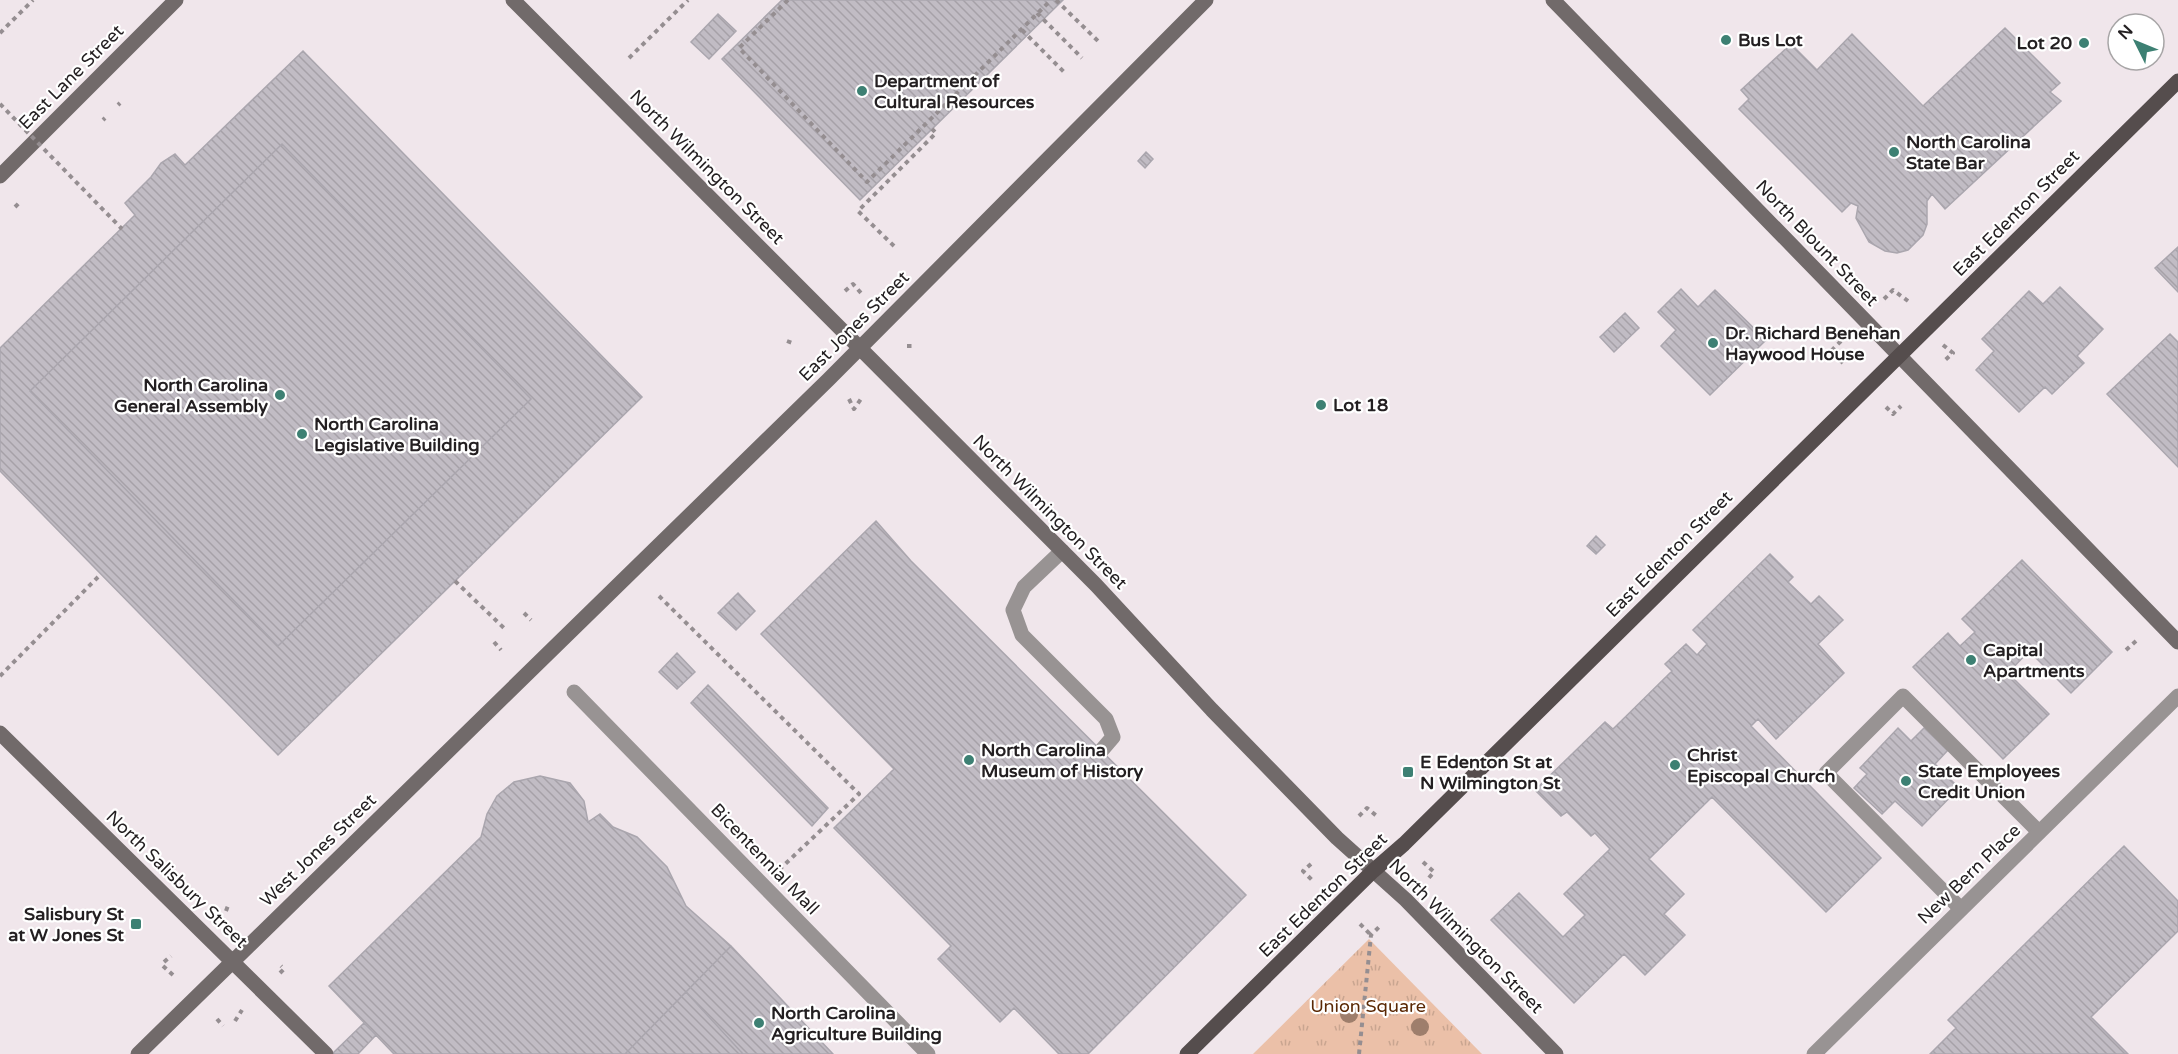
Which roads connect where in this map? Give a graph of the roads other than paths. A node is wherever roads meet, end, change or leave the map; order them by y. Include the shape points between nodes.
1 (177, 0) edge
2 (513, 0) edge
3 (1206, 0) edge
4 (1553, 0) edge
5 (2178, 81) edge
6 (0, 176) edge
7 (861, 349) junction
8 (1899, 356) junction
9 (1062, 551) junction
10 (2178, 642) edge
11 (526, 675) joint
12 (574, 692) dead end
13 (2178, 696) edge
14 (0, 733) edge
15 (1101, 751) dead end
16 (2039, 832) junction
17 (1373, 870) junction
18 (1961, 909) junction
19 (232, 960) junction
20 (138, 1054) edge
21 (326, 1054) edge
22 (928, 1054) edge
23 (1187, 1054) edge
24 (1556, 1054) edge
25 (1814, 1054) edge

1 - 6 main road, East Lane Street
2 - 7 main road, North Wilmington Street
3 - 7 main road, East Jones Street
4 - 8 main road, North Blount Street
5 - 8 main road, East Edenton Street
7 - 9 main road, North Wilmington Street
7 - 11 main road, East Jones Street
8 - 10 main road, North Blount Street
8 - 17 main road, East Edenton Street via 1404,844
9 - 15 street via 1024,587 1013,610 1022,635 1106,719 1113,737
9 - 17 main road, North Wilmington Street via 1292,792
11 - 19 main road, West Jones Street
12 - 22 street, Bicentennial Mall
13 - 16 street, New Bern Place
14 - 19 main road, North Salisbury Street
16 - 18 street, New Bern Place
16 - 18 street via 1903,696 1826,773
17 - 23 main road, East Edenton Street
17 - 24 main road, North Wilmington Street
18 - 25 street, New Bern Place
19 - 20 main road, West Jones Street
19 - 21 main road, North Salisbury Street

